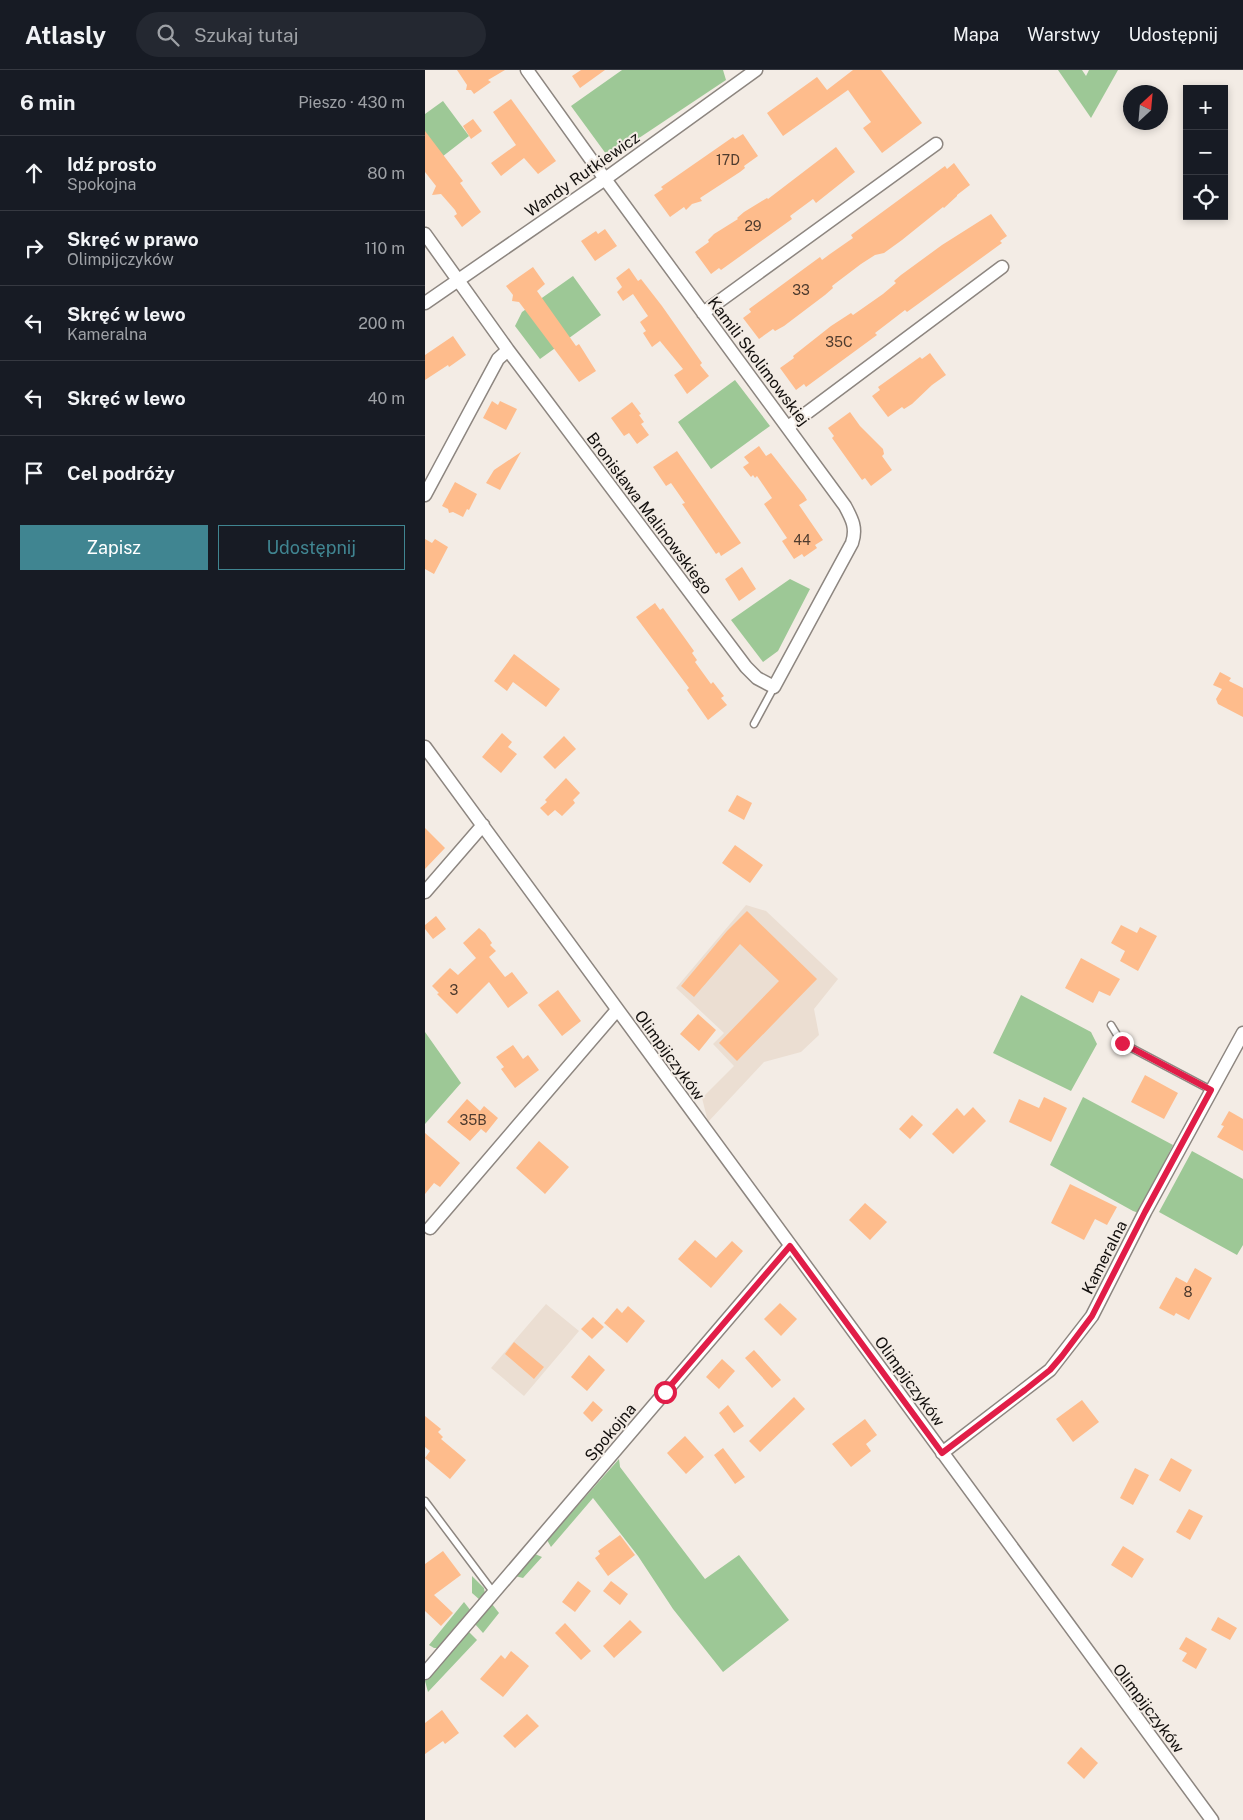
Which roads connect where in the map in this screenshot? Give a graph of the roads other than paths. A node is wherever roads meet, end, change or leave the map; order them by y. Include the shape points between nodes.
1 (527, 70) edge
2 (756, 70) edge
3 (936, 144) dead end
4 (605, 179) junction
5 (425, 234) edge
6 (1002, 267) dead end
7 (458, 280) junction
8 (425, 303) edge
9 (703, 313) junction
10 (508, 350) junction
11 (788, 427) junction
12 (425, 495) edge
13 (774, 687) junction
14 (755, 724) dead end
15 (425, 748) edge
16 (483, 825) junction
17 (425, 892) edge
18 (617, 1010) junction
19 (1111, 1025) dead end
20 (1243, 1033) edge
21 (1211, 1090) junction
22 (430, 1228) dead end
23 (790, 1246) junction
24 (942, 1453) junction
25 (425, 1501) edge
26 (494, 1592) junction
27 (425, 1673) edge
28 (1212, 1820) edge

1 - 4 street, Kamili Skolimowskiej
2 - 4 street, Wandy Rutkiewicz
3 - 9 street
4 - 7 street, Wandy Rutkiewicz
4 - 9 street, Kamili Skolimowskiej
5 - 7 street, Bronisława Malinowskiego
6 - 11 street
7 - 8 street, Wandy Rutkiewicz
7 - 10 street, Bronisława Malinowskiego
9 - 11 street, Kamili Skolimowskiej
10 - 12 street via 498,359
10 - 13 street, Bronisława Malinowskiego via 746,667 757,678
11 - 13 street, Kamili Skolimowskiej via 845,506 855,535
13 - 14 lane
15 - 16 street, Olimpijczyków
16 - 17 street
16 - 18 street, Olimpijczyków
18 - 22 street, Olimpijczyków
18 - 23 street, Olimpijczyków
19 - 21 lane via 1122,1043
20 - 21 street, Kameralna
21 - 24 street, Kameralna via 1092,1316 1050,1370
23 - 24 street, Olimpijczyków
23 - 26 street, Spokojna
24 - 28 street, Olimpijczyków
25 - 26 lane
26 - 27 street, Spokojna

